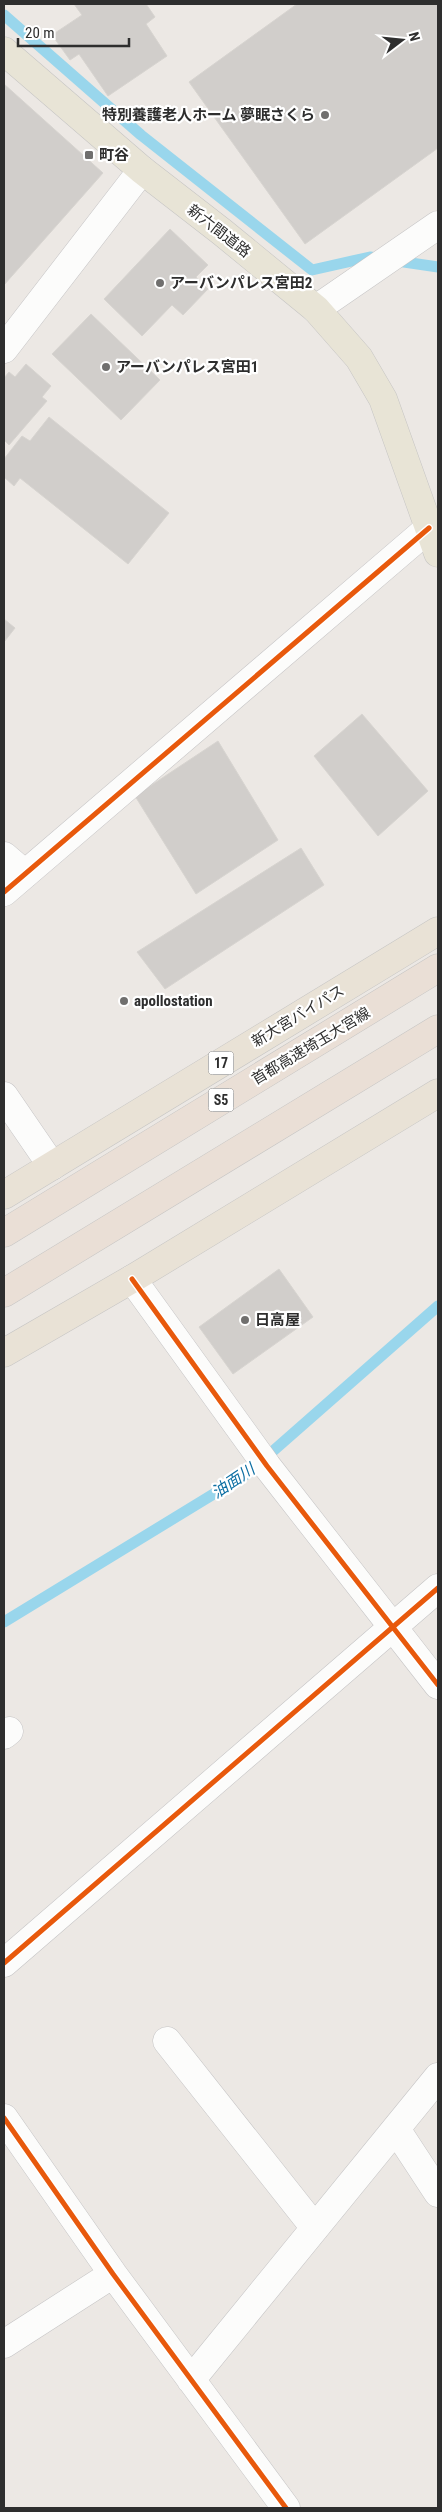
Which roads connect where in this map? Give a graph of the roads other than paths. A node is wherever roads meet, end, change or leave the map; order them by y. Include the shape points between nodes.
1 (4, 51) edge
2 (142, 170) junction
3 (438, 225) edge
4 (316, 309) junction
5 (4, 349) edge
6 (429, 528) junction
7 (438, 553) edge
8 (4, 856) edge
9 (25, 874) junction
10 (4, 892) edge
11 (438, 931) edge
12 (438, 968) edge
13 (438, 1029) edge
14 (438, 1093) edge
15 (4, 1096) edge
16 (52, 1166) junction
17 (4, 1195) edge
18 (4, 1233) edge
19 (132, 1279) junction
20 (4, 1293) edge
21 (4, 1353) edge
22 (438, 1588) edge
23 (393, 1627) junction
24 (438, 1685) edge
25 (4, 1964) edge
26 (167, 2041) dead end
27 (438, 2077) edge
28 (4, 2118) edge
29 (396, 2130) junction
30 (438, 2193) edge
31 (315, 2228) junction
32 (113, 2274) junction
33 (4, 2344) edge
34 (192, 2380) junction
35 (286, 2508) edge

1 - 2 main road, 新六間道路
2 - 4 main road, 新六間道路
2 - 5 street
3 - 4 street
4 - 6 main road, 新六間道路 via 359,358 384,399
6 - 7 main road, 新六間道路
6 - 9 street
8 - 9 street
9 - 10 street
11 - 16 highway, 新大宮バイパス / 17
12 - 18 highway, 首都高速埼玉大宮線 / S5
13 - 20 highway
14 - 19 highway
15 - 16 street
16 - 17 highway, 新大宮バイパス / 17
19 - 21 highway
19 - 23 street via 263,1460
22 - 23 street
23 - 24 street
23 - 25 street
26 - 31 street
27 - 29 street
28 - 32 street
29 - 30 street
29 - 31 street
31 - 34 street
32 - 33 street
32 - 34 street
34 - 35 street

